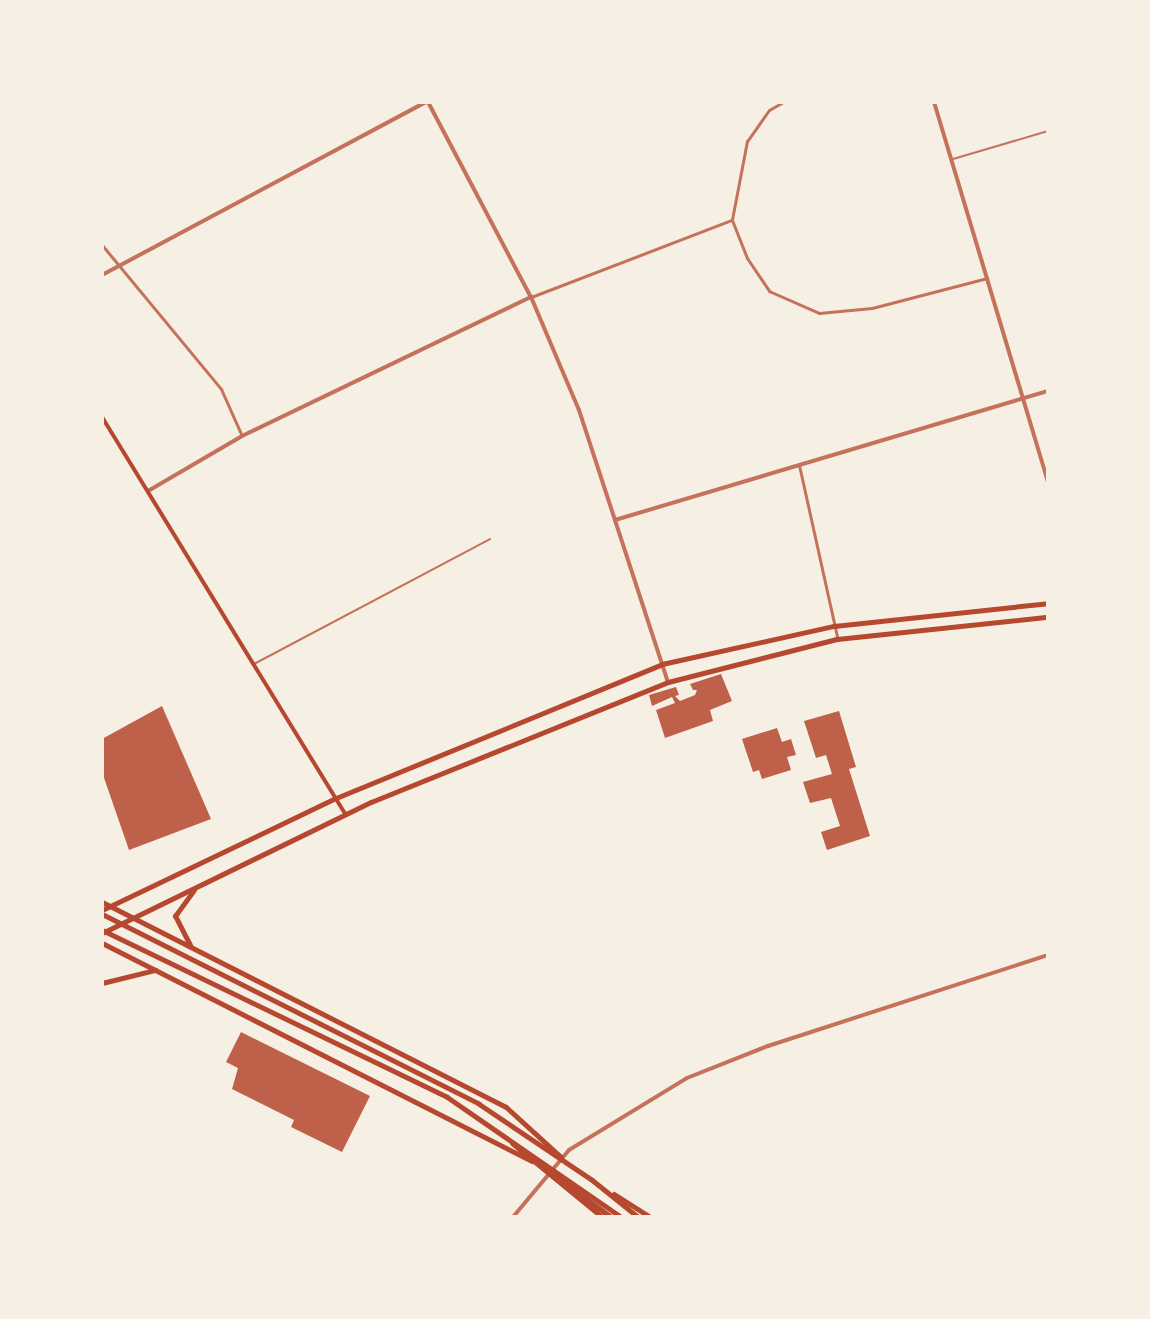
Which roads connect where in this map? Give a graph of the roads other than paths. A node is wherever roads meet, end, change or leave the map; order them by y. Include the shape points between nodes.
1 (427, 102) edge
2 (783, 102) edge
3 (934, 102) edge
4 (1048, 131) edge
5 (952, 160) junction
6 (732, 220) junction
7 (102, 245) edge
8 (118, 266) junction
9 (102, 275) edge
10 (987, 278) junction
11 (531, 297) junction
12 (1048, 391) edge
13 (1022, 399) junction
14 (102, 417) edge
15 (242, 436) junction
16 (799, 465) junction
17 (1048, 482) edge
18 (147, 492) junction
19 (615, 520) junction
20 (490, 539) dead end
21 (1048, 603) edge
22 (1048, 617) edge
23 (834, 626) junction
24 (837, 639) junction
25 (254, 664) junction
26 (662, 664) junction
27 (668, 682) junction
28 (336, 798) junction
29 (345, 813) junction
30 (198, 886) junction
31 (102, 902) edge
32 (111, 906) junction
33 (102, 912) edge
34 (133, 917) junction
35 (102, 932) edge
36 (102, 943) edge
37 (191, 946) junction
38 (1048, 955) edge
39 (158, 969) junction
40 (102, 983) edge
41 (480, 1117) junction
42 (561, 1157) junction
43 (550, 1172) junction
44 (592, 1180) junction
45 (513, 1217) edge
46 (602, 1217) edge
47 (611, 1217) edge
48 (621, 1217) edge
49 (638, 1217) edge
50 (650, 1217) edge

1 - 8 street
1 - 11 street
2 - 6 street via 769,110 747,141
3 - 5 street
4 - 5 street
5 - 10 street
6 - 10 street via 747,258 769,291 819,313 872,308
6 - 11 street
7 - 8 street
8 - 9 street
8 - 15 street via 221,389
10 - 13 street
11 - 15 street
11 - 19 street via 579,410
12 - 13 street
13 - 16 street
13 - 17 street
14 - 18 main road
15 - 18 street
16 - 19 street
16 - 23 street
18 - 25 main road
19 - 26 street
20 - 25 street
21 - 23 main road
22 - 24 main road
23 - 24 street
23 - 26 main road
24 - 27 main road
25 - 28 main road
26 - 27 street
26 - 28 main road
27 - 29 main road
28 - 29 main road
28 - 32 main road
29 - 30 main road
30 - 34 main road
30 - 37 main road via 175,916
31 - 32 main road
32 - 33 main road
32 - 34 main road
33 - 44 main road via 444,1085 522,1130
34 - 35 main road
34 - 37 main road
35 - 41 main road via 409,1077
36 - 39 main road
37 - 42 main road via 506,1107
38 - 42 street via 739,1056 687,1078
39 - 40 main road
39 - 43 main road
41 - 46 main road
41 - 48 main road
42 - 43 street
42 - 49 main road
43 - 45 street
43 - 47 main road
44 - 49 main road
44 - 50 main road

